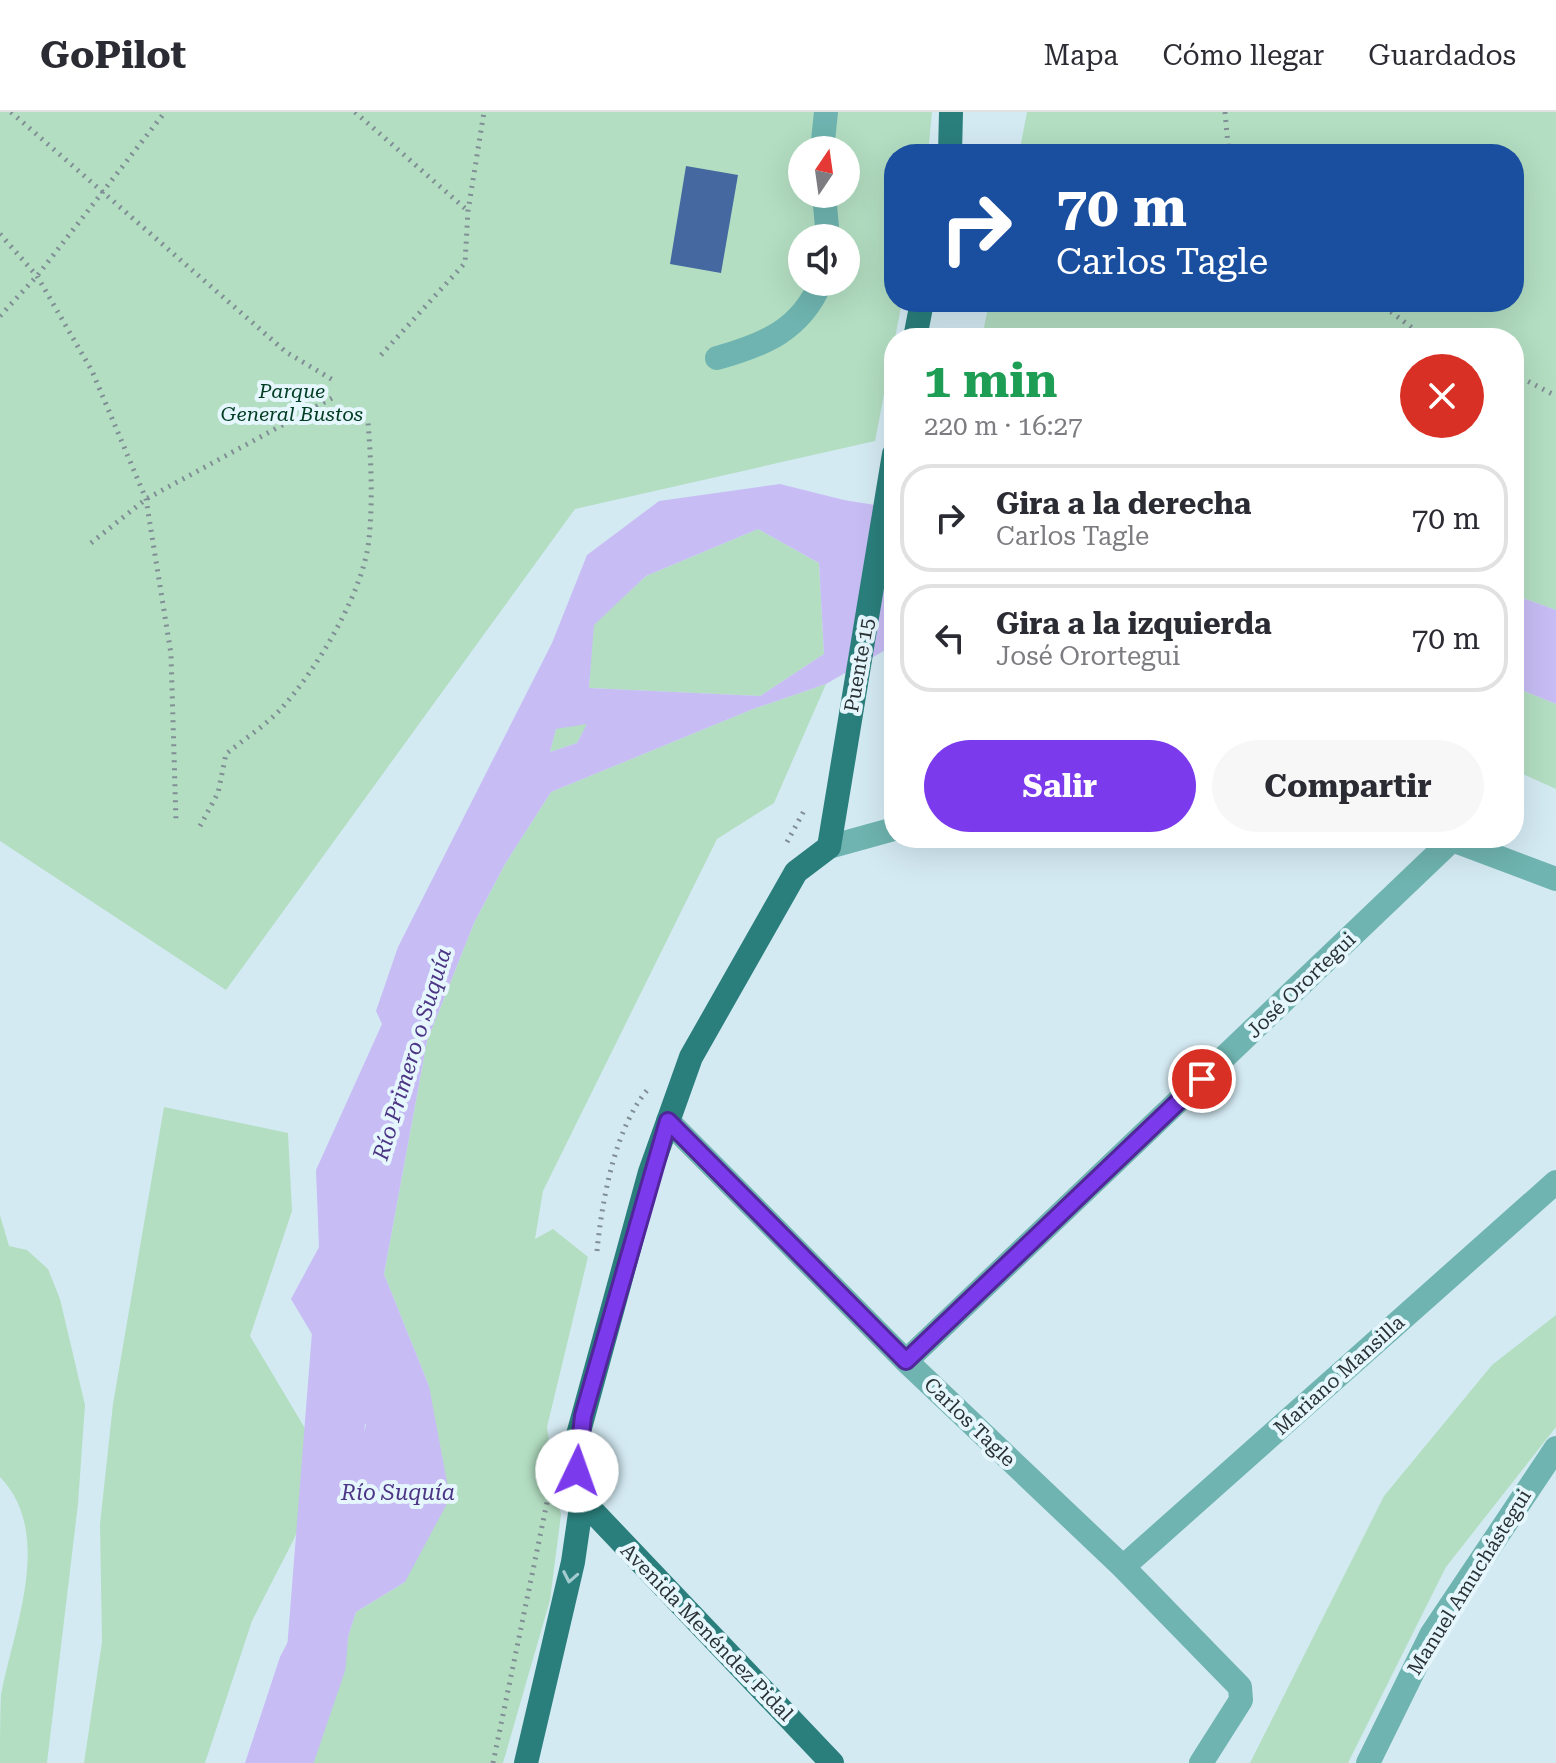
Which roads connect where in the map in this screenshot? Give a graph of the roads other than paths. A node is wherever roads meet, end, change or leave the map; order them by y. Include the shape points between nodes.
1 (826, 112) edge
2 (951, 112) edge
3 (823, 136) edge
4 (950, 144) edge
5 (815, 296) edge
6 (717, 358) dead end
7 (884, 513) edge
8 (884, 832) edge
9 (829, 847) junction
10 (1441, 848) edge
11 (1474, 848) edge
12 (1556, 879) edge
13 (668, 1121) junction
14 (1556, 1182) edge
15 (906, 1361) junction
16 (1555, 1450) edge
17 (582, 1500) junction
18 (1123, 1567) junction
19 (526, 1763) edge
20 (832, 1763) edge
21 (1201, 1763) edge
22 (1368, 1763) edge

1 - 3 street
2 - 4 main road
5 - 6 street via 811,306 761,346
7 - 9 main road, Puente 15
8 - 9 street
9 - 13 main road via 796,872 732,979 691,1057
10 - 15 street, José Orortegui
11 - 12 street
13 - 15 street, Carlos Tagle
13 - 17 main road via 578,1435
14 - 18 street, Mariano Mansilla
15 - 18 street, Carlos Tagle
16 - 22 street, Manuel Amuchástegui via 1431,1635
17 -> 19 main road via 567,1595
17 - 20 main road, Avenida Menéndez Pidal
18 - 21 street, Carlos Tagle via 1240,1687 1241,1700

